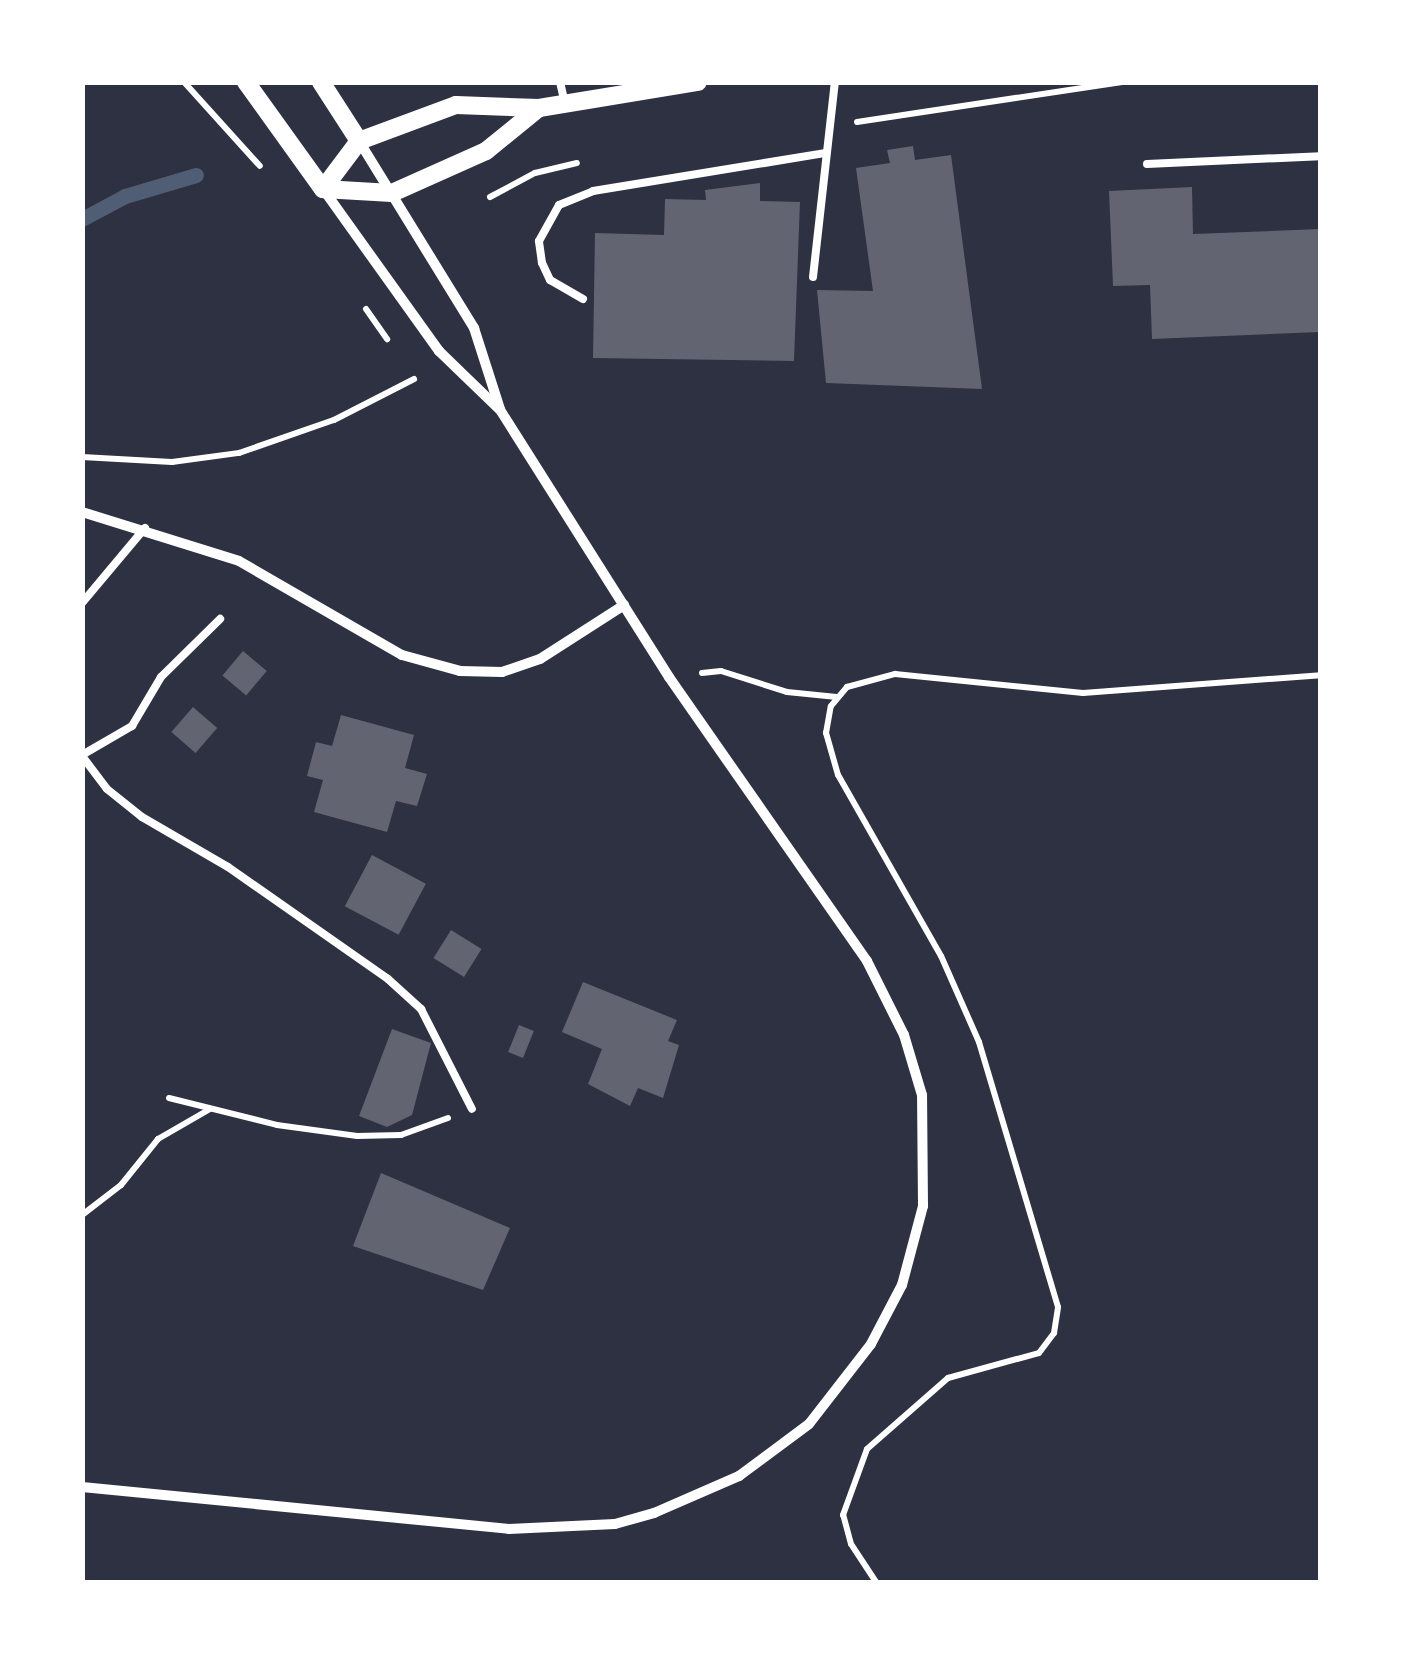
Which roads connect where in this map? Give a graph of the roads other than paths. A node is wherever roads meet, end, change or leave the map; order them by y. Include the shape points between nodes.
1 (246, 82) edge
2 (321, 82) edge
3 (560, 82) edge
4 (698, 82) edge
5 (835, 82) edge
6 (565, 104) junction
7 (540, 108) junction
8 (358, 141) junction
9 (826, 153) junction
10 (1320, 156) edge
11 (1147, 164) dead end
12 (323, 188) junction
13 (392, 194) junction
14 (813, 277) dead end
15 (583, 299) dead end
16 (500, 410) junction
17 (82, 512) edge
18 (145, 528) junction
19 (82, 603) edge
20 (624, 605) junction
21 (220, 618) dead end
22 (82, 755) edge
23 (472, 1109) road end
24 (82, 1487) edge

1 - 12 street
2 - 8 street
3 - 6 lane
4 - 6 street
5 - 9 lane
6 - 7 street
7 - 8 street via 456,105
7 - 13 street via 486,151
8 - 12 street
8 - 13 street
9 - 14 lane
9 - 15 lane via 594,191 559,205 539,241 542,263 550,280
10 - 11 lane
12 - 13 street
12 - 16 street via 439,351
13 - 16 street via 474,328
16 - 20 street
17 - 18 street
18 - 19 lane
18 - 20 street via 267,574 402,655 460,671 502,672 540,659
20 - 24 street via 867,961 914,1065 926,1129 914,1249 871,1344 809,1424 739,1476 614,1524 509,1529
21 - 22 lane via 161,677 132,726
22 - 23 lane via 107,789 142,817 228,867 388,979 421,1009

